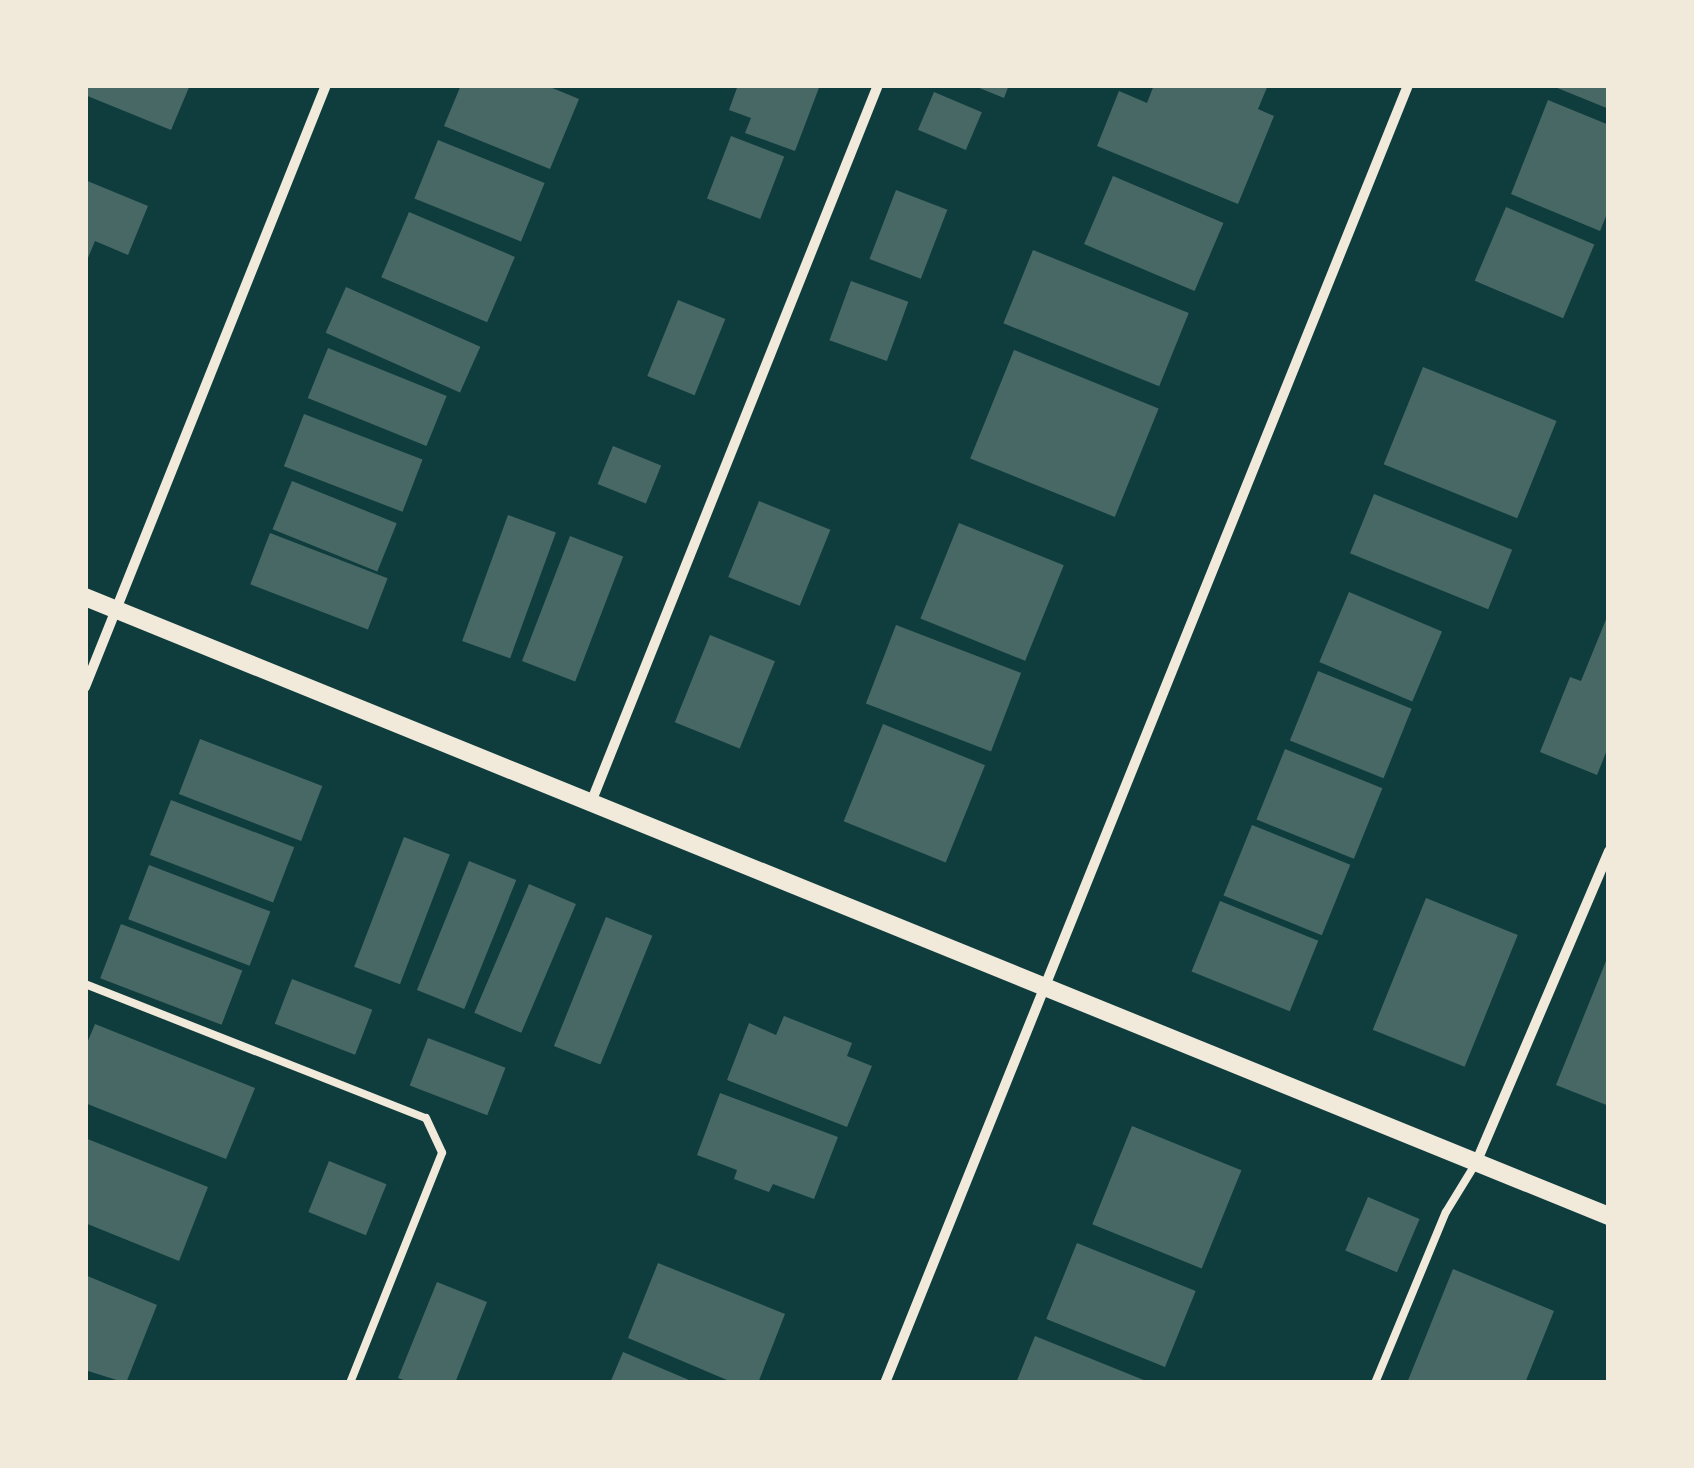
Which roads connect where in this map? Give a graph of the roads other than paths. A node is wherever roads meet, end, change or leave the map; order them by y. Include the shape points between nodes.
1 (326, 85) edge
2 (878, 85) edge
3 (1408, 85) edge
4 (85, 598) edge
5 (115, 610) junction
6 (85, 686) edge
7 (592, 800) junction
8 (1609, 851) edge
9 (85, 984) edge
10 (1044, 987) junction
11 (1476, 1164) junction
12 (1609, 1216) edge
13 (350, 1383) edge
14 (885, 1383) edge
15 (1375, 1383) edge

1 - 5 street
2 - 7 street
3 - 10 street
4 - 5 street
5 - 6 street
5 - 7 street
7 - 10 street
8 - 11 street
9 - 13 lane via 426,1118 442,1153
10 - 11 street
10 - 14 street
11 - 12 street
11 - 15 lane via 1446,1212

